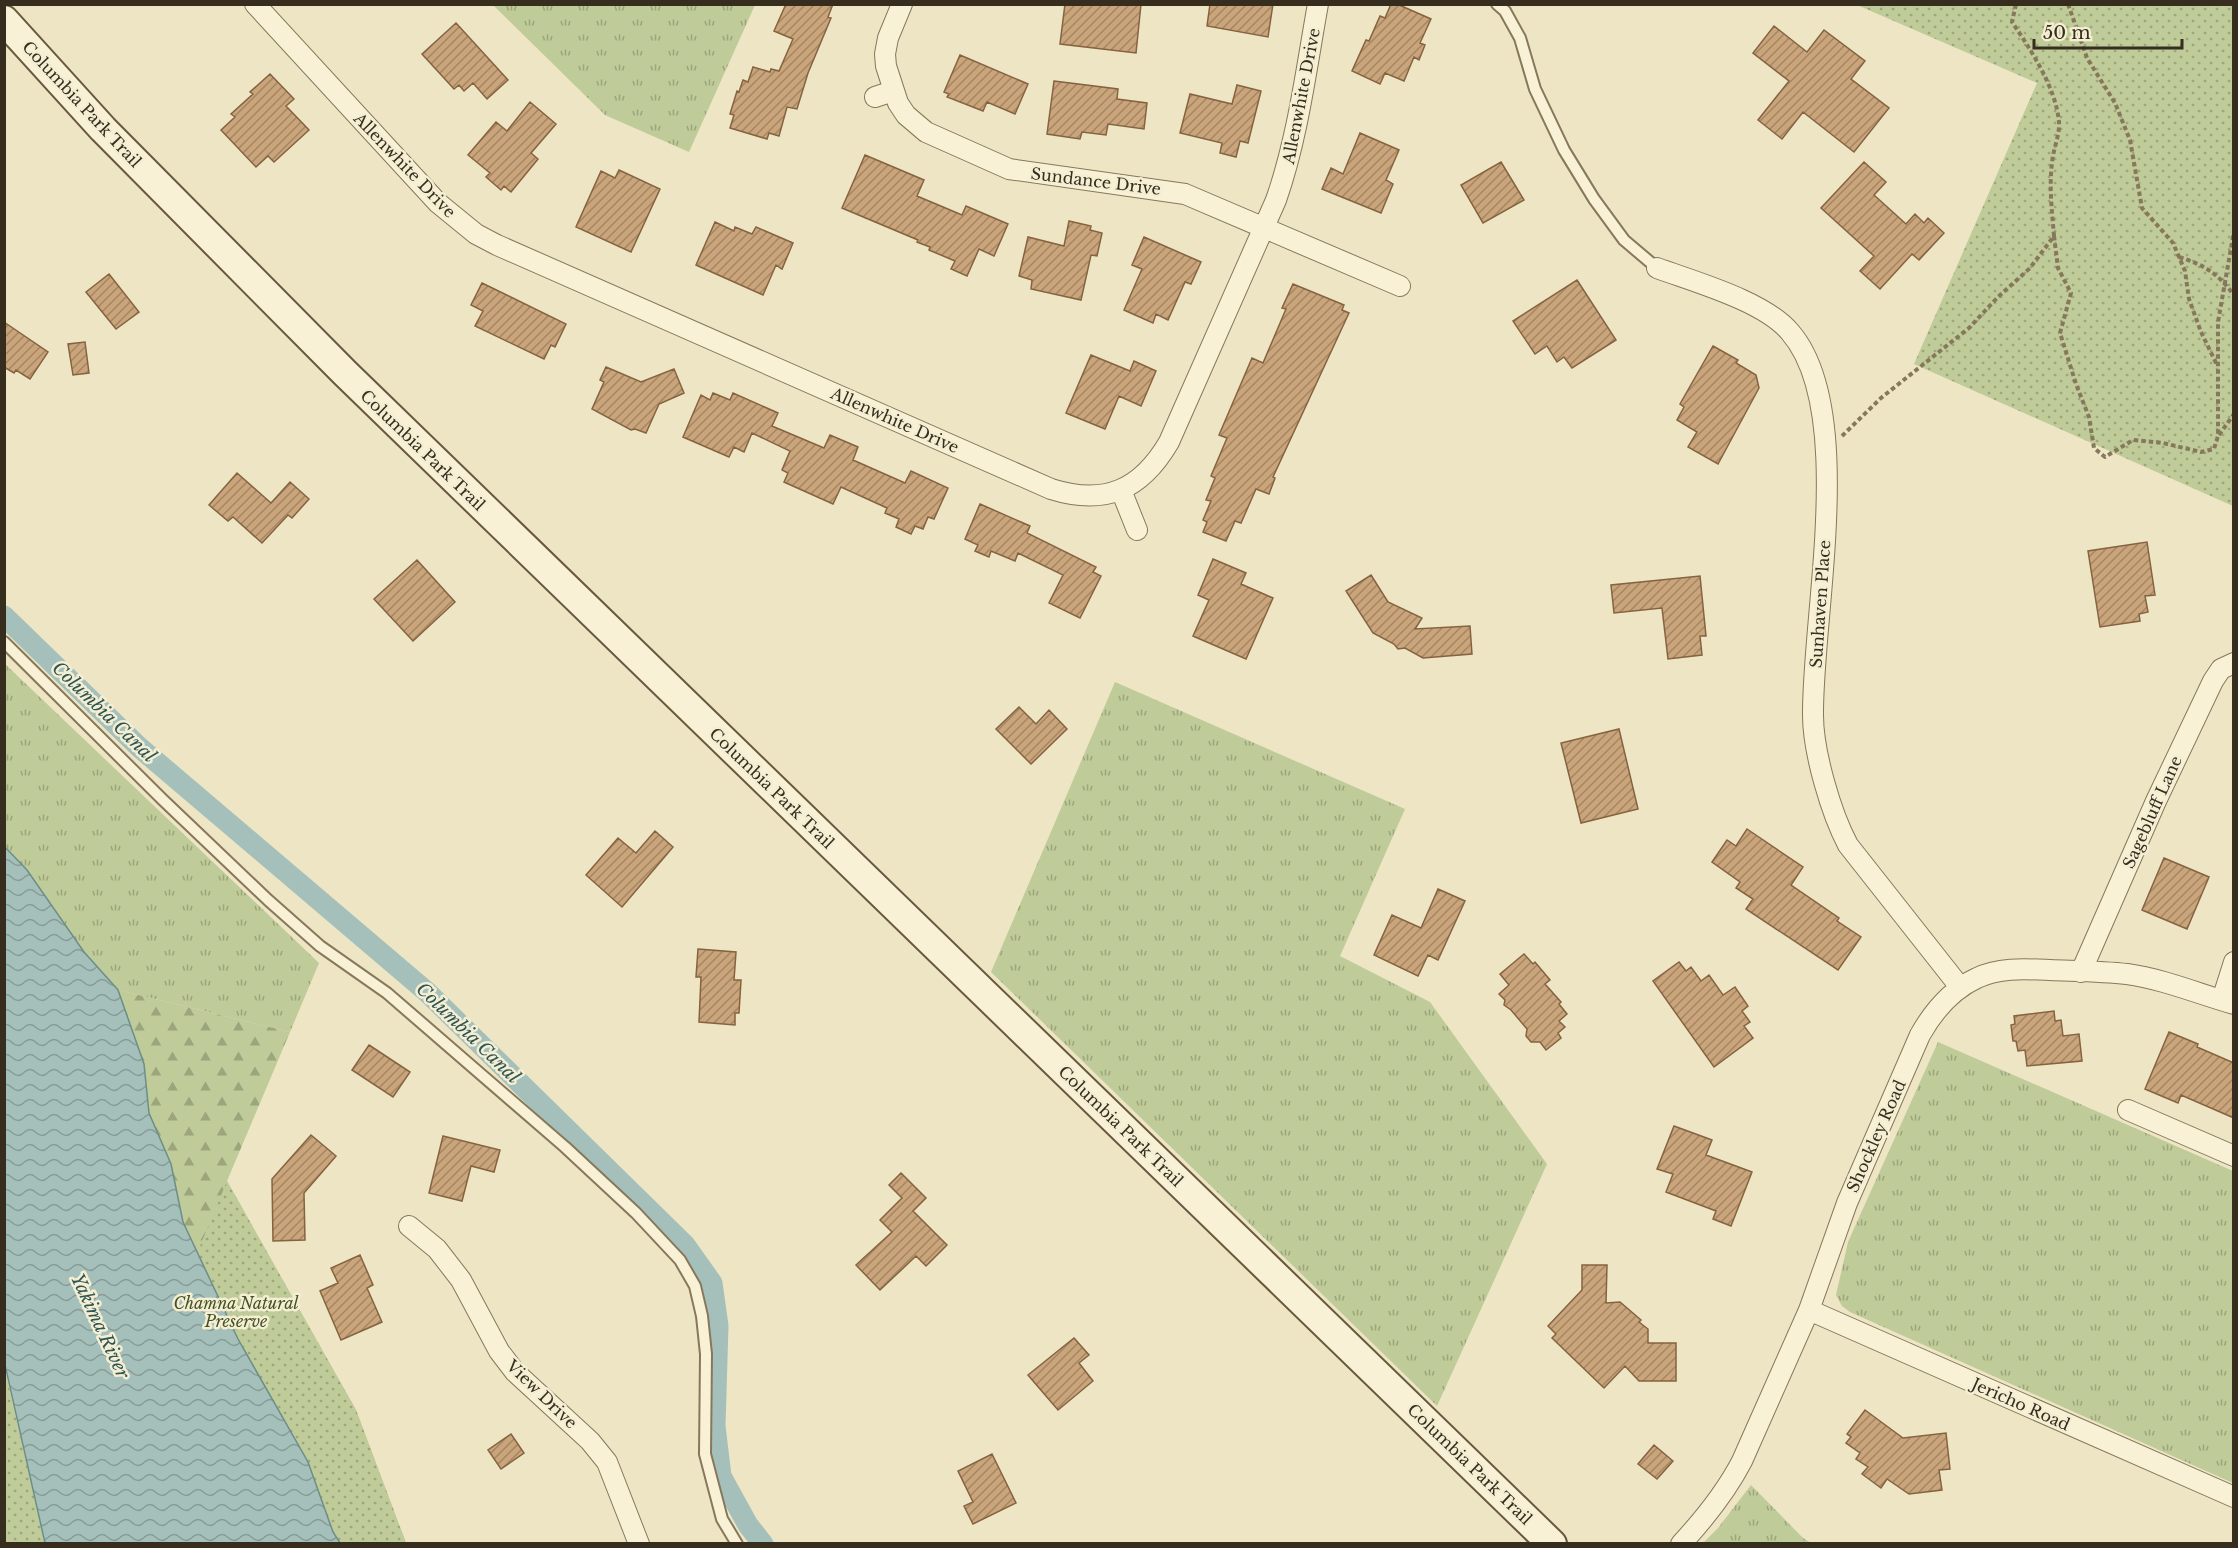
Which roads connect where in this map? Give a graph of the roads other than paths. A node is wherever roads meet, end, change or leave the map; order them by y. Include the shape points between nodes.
1 (255, 4) edge
2 (902, 4) edge
3 (1318, 4) edge
4 (1497, 4) edge
5 (4, 20) edge
6 (1264, 227) junction
7 (1656, 268) joint
8 (1400, 286) dead end
9 (1121, 490) junction
10 (1137, 530) dead end
11 (4, 642) edge
12 (2234, 663) edge
13 (2234, 962) edge
14 (2082, 972) junction
15 (1960, 987) junction
16 (2228, 1002) edge
17 (2128, 1110) dead end
18 (2234, 1156) edge
19 (409, 1226) dead end
20 (1809, 1310) junction
21 (2234, 1497) edge
22 (639, 1544) edge
23 (737, 1544) edge
24 (1552, 1544) edge
25 (1681, 1544) edge

1 - 9 street, Allenwhite Drive via 438,203 497,246 1051,489 1085,497
2 - 6 street, Sundance Drive via 888,38 884,94 926,132 1021,172 1185,194
3 - 6 street, Allenwhite Drive via 1294,139
4 - 7 lane via 1520,38 1535,89 1570,160 1624,240
5 - 24 main road, Columbia Park Trail via 103,129 345,373
6 - 8 street, Sundance Drive
6 - 9 street, Allenwhite Drive via 1169,442 1152,467
7 - 15 street, Sunhaven Place via 1759,309 1790,332 1814,378 1823,409 1826,451 1813,717 1828,796 1848,845
9 - 10 street
11 - 23 lane via 268,900 320,945 387,993 565,1148 680,1260 695,1287 703,1325 705,1454 722,1519
12 - 14 street, Sagebluff Lane via 2221,669 2213,681
13 - 16 street
14 - 15 street, Shockley Road via 1994,972
14 - 16 street, Shockley Road via 2129,974
15 - 20 street, Shockley Road via 1932,1014 1920,1035 1847,1203
17 - 18 street
19 - 22 street, View Drive via 437,1249 461,1280 499,1351 515,1372 590,1441 607,1462
20 - 21 street, Jericho Road
20 - 25 street, Shockley Road via 1730,1484

